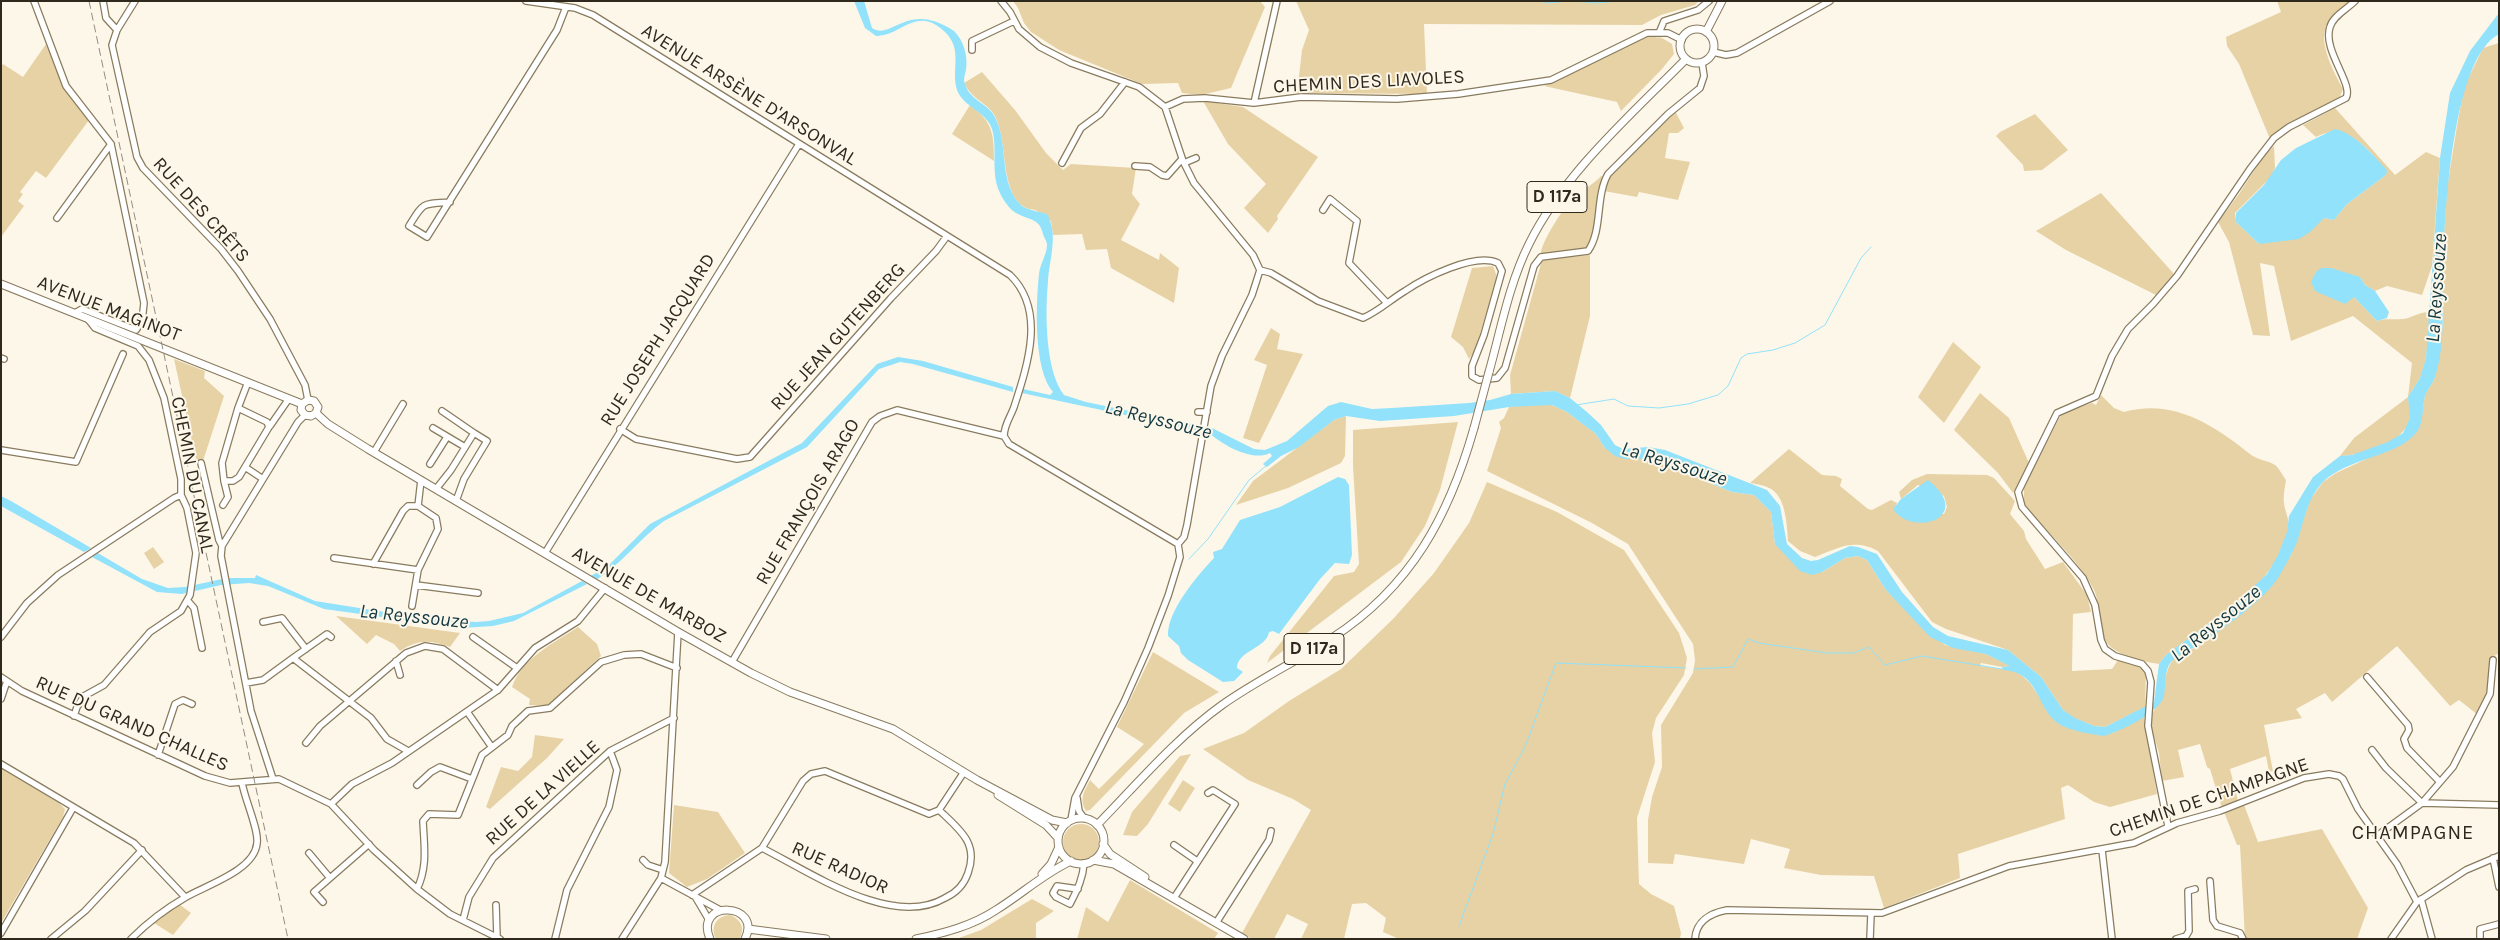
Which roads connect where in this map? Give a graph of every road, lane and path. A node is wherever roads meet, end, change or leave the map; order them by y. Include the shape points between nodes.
1 (34, 1) edge
2 (102, 1) edge
3 (135, 1) edge
4 (526, 1) edge
5 (1000, 1) edge
6 (1277, 1) edge
7 (1708, 1) edge
8 (1722, 1) edge
9 (1830, 1) edge
10 (2354, 1) edge
11 (566, 7) junction
12 (1014, 21) junction
13 (117, 30) junction
14 (1706, 32) junction
15 (1659, 33) junction
16 (1682, 40) junction
17 (972, 50) dead end
18 (1713, 52) junction
19 (1686, 59) junction
20 (1702, 63) junction
21 (1125, 82) junction
22 (1254, 103) junction
23 (1165, 107) junction
24 (110, 144) junction
25 (799, 144) junction
26 (1196, 158) dead end
27 (1183, 161) junction
28 (1062, 163) dead end
29 (1135, 166) dead end
30 (450, 202) junction
31 (1323, 210) dead end
32 (57, 218) dead end
33 (947, 236) junction
34 (1260, 270) junction
35 (1, 284) edge
36 (1387, 303) junction
37 (75, 313) junction
38 (85, 317) junction
39 (123, 354) dead end
40 (248, 382) junction
41 (288, 400) junction
42 (305, 402) junction
43 (403, 404) dead end
44 (238, 408) junction
45 (442, 411) dead end
46 (1198, 412) dead end
47 (1207, 412) junction
48 (316, 413) junction
49 (305, 415) junction
50 (270, 426) junction
51 (433, 428) dead end
52 (620, 429) junction
53 (474, 433) junction
54 (1004, 436) junction
55 (447, 437) junction
56 (465, 447) junction
57 (1, 450) edge
58 (374, 452) junction
59 (201, 462) dead end
60 (430, 464) dead end
61 (245, 467) junction
62 (263, 479) junction
63 (421, 480) junction
64 (224, 481) junction
65 (436, 489) junction
66 (181, 495) junction
67 (456, 500) junction
68 (224, 505) dead end
69 (418, 506) junction
70 (1178, 544) junction
71 (222, 546) junction
72 (545, 553) junction
73 (334, 558) dead end
74 (373, 564) junction
75 (418, 570) junction
76 (416, 585) junction
77 (605, 588) junction
78 (478, 593) dead end
79 (189, 598) junction
80 (412, 606) dead end
81 (262, 622) dead end
82 (678, 632) junction
83 (1, 637) edge
84 (331, 637) dead end
85 (473, 637) dead end
86 (202, 648) dead end
87 (306, 649) junction
88 (293, 658) junction
89 (396, 660) junction
90 (2493, 660) dead end
91 (732, 662) junction
92 (517, 668) junction
93 (677, 668) junction
94 (400, 675) dead end
95 (1, 677) edge
96 (2367, 677) dead end
97 (7, 681) junction
98 (246, 683) junction
99 (498, 690) junction
100 (1, 699) edge
101 (349, 703) junction
102 (192, 704) dead end
103 (468, 712) junction
104 (74, 716) junction
105 (674, 718) junction
106 (306, 743) dead end
107 (491, 746) junction
108 (2372, 750) dead end
109 (408, 751) junction
110 (610, 751) junction
111 (158, 755) junction
112 (1, 764) edge
113 (964, 772) junction
114 (273, 779) junction
115 (472, 779) junction
116 (977, 780) junction
117 (2440, 782) junction
118 (242, 783) junction
119 (417, 785) dead end
120 (1078, 791) junction
121 (1208, 793) dead end
122 (2422, 803) junction
123 (332, 804) junction
124 (2499, 805) edge
125 (73, 808) junction
126 (939, 810) junction
127 (1084, 818) junction
128 (1069, 822) junction
129 (1097, 825) junction
130 (2168, 826) junction
131 (1271, 831) dead end
132 (2378, 835) junction
133 (1058, 838) junction
134 (369, 844) junction
135 (1103, 844) junction
136 (1174, 845) dead end
137 (1059, 847) junction
138 (762, 848) junction
139 (142, 850) junction
140 (2102, 850) junction
141 (309, 853) dead end
142 (2496, 857) edge
143 (643, 860) dead end
144 (1093, 860) junction
145 (1070, 861) junction
146 (1197, 861) junction
147 (1084, 863) junction
148 (663, 870) junction
149 (330, 878) junction
150 (661, 878) junction
151 (1037, 880) junction
152 (2210, 881) dead end
153 (2499, 887) edge
154 (416, 889) junction
155 (1078, 889) dead end
156 (2195, 889) dead end
157 (694, 896) junction
158 (185, 897) junction
159 (1174, 898) junction
160 (2419, 901) junction
161 (323, 902) dead end
162 (496, 905) dead end
163 (720, 910) junction
164 (1871, 914) junction
165 (463, 920) junction
166 (709, 920) junction
167 (1216, 924) junction
168 (2499, 924) edge
169 (748, 929) junction
170 (1, 933) edge
171 (498, 938) edge
172 (51, 939) edge
173 (131, 939) edge
174 (555, 939) edge
175 (622, 939) edge
176 (710, 939) edge
177 (745, 939) edge
178 (826, 939) edge
179 (916, 939) edge
180 (1244, 939) edge
181 (1695, 939) edge
182 (1870, 939) edge
183 (2112, 939) edge
184 (2176, 939) edge
185 (2243, 939) edge
186 (2390, 939) edge
187 (2432, 939) edge
188 (2480, 939) edge

1 - 24 street via 66,86
2 - 13 street via 106,18
3 - 13 street
4 - 11 street, AVENUE ARSÈNE D'ARSONVAL
5 - 12 street
6 - 22 street
7 - 15 street via 1698,10 1664,21
8 - 14 main road
9 - 18 street via 1737,52 1726,55
10 - 130 street via 2332,22 2328,34 2336,65 2348,88 2346,98 2274,138 2177,276 2128,329 2112,356 2096,396 2057,413 2018,492 2022,507 2083,578 2095,605 2102,644 2115,656 2142,664 2148,671 2151,682 2147,716
11 - 25 street, AVENUE ARSÈNE D'ARSONVAL via 593,15
11 - 30 street via 557,30
12 - 17 street via 972,41
12 - 21 street via 1030,39 1053,55
13 - 42 street, RUE DES CRÊTS via 112,45 140,164 220,249 255,296 305,385
14 - 16 main road via 1690,32
14 - 18 main road via 1713,41
15 - 16 street, CHEMIN DES LIAVOLES via 1668,33
15 - 22 street, CHEMIN DES LIAVOLES via 1639,35 1565,75 1541,83 1420,98 1301,97
16 - 19 main road via 1681,50
18 - 20 main road
19 - 20 main road
19 - 129 main road, D 117a, bridge via 1578,170 1549,209 1520,264 1463,468 1443,516 1416,560 1388,592 1340,633 1220,706
20 - 36 street via 1704,76 1700,88 1668,114 1608,174 1588,251 1541,257 1534,266 1501,375 1479,380 1472,376 1472,366 1502,271 1498,262 1484,259 1459,265 1405,290
21 - 23 street via 1144,90
21 - 28 street via 1100,114 1081,128
22 - 23 street, CHEMIN DES LIAVOLES via 1182,99
23 - 27 street
24 - 32 street
24 - 37 street via 144,303 142,321 136,330 82,309
25 - 33 street, AVENUE ARSÈNE D'ARSONVAL
25 - 52 street, RUE JOSEPH JACQUARD
26 - 27 street
27 - 29 street via 1167,176 1150,167
27 - 34 street via 1203,196 1253,255
30 - 30 street via 426,203 409,226 427,237
31 - 36 street via 1330,199 1356,221 1349,263
33 - 52 street, RUE JEAN GUTENBERG via 750,457 737,458 636,439
33 - 54 street, AVENUE ARSÈNE D'ARSONVAL via 1010,275 1019,283 1030,306 1031,345
34 - 36 street via 1271,273 1318,301 1363,318
34 - 47 street via 1252,295 1215,372
35 - 37 main road, AVENUE MAGINOT
37 - 38 main road, AVENUE MAGINOT
38 - 40 main road, AVENUE MAGINOT
38 - 66 street, CHEMIN DU CANAL via 96,328 138,346 149,360 164,398 181,479
39 - 57 street via 76,462
40 - 41 main road
40 - 44 street
41 - 42 main road
41 - 50 street
42 - 48 main road via 317,404
42 - 49 main road via 302,410
43 - 58 street
44 - 50 street via 265,420
44 - 64 street via 222,463
45 - 53 street
46 - 47 street
47 - 70 street via 1186,533
48 - 49 main road
48 - 58 main road, AVENUE DE MARBOZ
49 - 62 street
50 - 61 street
51 - 55 street
52 - 72 street, RUE JOSEPH JACQUARD
53 - 56 street
53 - 67 street via 487,441 464,479
54 - 70 street, RUE FRANÇOIS ARAGO via 1009,444
54 - 91 street, RUE FRANÇOIS ARAGO via 897,410 872,422
55 - 56 street
55 - 60 street
56 - 65 street
58 - 63 main road, AVENUE DE MARBOZ
59 - 71 street
61 - 62 street
61 - 64 street via 236,480
62 - 71 street
63 - 65 main road, AVENUE DE MARBOZ
63 - 69 street
64 - 68 street via 228,497
65 - 67 main road, AVENUE DE MARBOZ
66 - 79 street, CHEMIN DU CANAL via 196,553
66 - 83 street via 58,575 27,603
67 - 72 main road, AVENUE DE MARBOZ
69 - 74 street via 408,506 403,512
69 - 75 street via 436,518 438,529
70 - 120 street via 1178,564 1148,648
71 - 98 street via 221,556
72 - 77 main road, AVENUE DE MARBOZ
73 - 74 street
74 - 75 street
75 - 76 street
76 - 78 street
76 - 80 street
77 - 82 main road, AVENUE DE MARBOZ
77 - 92 street via 578,621 535,648
79 - 86 street
79 - 104 street via 181,611 150,632 104,685 84,696
81 - 87 street via 282,618
82 - 91 main road, AVENUE DE MARBOZ
82 - 93 street
84 - 87 street via 327,634
85 - 92 street
87 - 88 street
88 - 98 street via 263,680
88 - 101 street
89 - 94 street
89 - 99 street via 417,648 433,646 443,649
89 - 101 street
90 - 117 street via 2488,698 2457,761
91 - 113 main road, AVENUE DE MARBOZ via 790,692 893,729
92 - 99 street
93 - 105 street
93 - 107 street via 640,654 601,662 550,708 528,711 512,726 508,735
95 - 97 street, RUE DU GRAND CHALLES
96 - 117 street via 2408,725 2404,739 2407,748
97 - 100 street
97 - 104 street, RUE DU GRAND CHALLES
98 - 114 street
99 - 103 street
101 - 106 street via 320,726
101 - 109 street via 371,718 387,739
102 - 111 street via 182,700 175,704
103 - 107 street
103 - 109 street
104 - 111 street, RUE DU GRAND CHALLES
105 - 110 street, RUE DE LA VIELLE
105 - 148 street
107 - 115 street via 482,755
108 - 122 street
109 - 123 street via 352,784
110 - 165 street, RUE DE LA VIELLE via 493,858 470,897
110 - 174 street via 617,770 609,807 567,890
111 - 118 street, RUE DU GRAND CHALLES via 205,776
112 - 125 street
113 - 116 main road, AVENUE DE MARBOZ
113 - 126 street
114 - 118 street, RUE DU GRAND CHALLES
114 - 123 street, RUE DU GRAND CHALLES via 286,781
115 - 119 street via 440,767
115 - 154 street via 458,815 429,814 423,821 424,876
116 - 128 main road, AVENUE DE MARBOZ via 1052,820
116 - 133 main road, AVENUE DE MARBOZ via 1046,825
117 - 122 street
118 - 158 street via 258,840 254,854 225,877
120 - 127 street via 1077,805
120 - 128 street
121 - 146 street via 1213,790 1234,804
122 - 124 street
122 - 132 street
123 - 134 street, RUE DU GRAND CHALLES
125 - 139 street
125 - 170 street
126 - 138 street via 930,814 825,771 817,771 803,781
126 - 138 street, RUE RADIOR via 963,834 970,847 972,862 966,879 955,893 936,904 892,907 856,896
127 - 128 main road
127 - 129 main road
128 - 133 main road
129 - 135 main road
130 - 132 street, CHEMIN DE CHAMPAGNE via 2220,811 2304,778 2329,774 2343,779 2358,809
130 - 140 street, CHEMIN DE CHAMPAGNE via 2134,843
131 - 167 street via 1269,840
132 - 160 street, CHEMIN DE CHAMPAGNE
133 - 137 main road
134 - 149 street
134 - 154 street, RUE DU GRAND CHALLES
135 - 144 main road
135 - 159 main road via 1122,862
136 - 146 street
137 - 145 main road
137 - 151 main road via 1051,864
138 - 157 street
139 - 158 street
139 - 172 street via 93,903
140 - 164 street, CHEMIN DE CHAMPAGNE via 2009,866 1888,911
140 - 183 street
141 - 149 street
142 - 153 street
142 - 160 street via 2466,870
143 - 148 street
144 - 147 main road
144 - 159 main road via 1114,864
145 - 147 main road
145 - 151 main road
146 - 159 street
147 - 155 street
148 - 150 street
149 - 161 street via 314,892
150 - 157 street
150 - 175 street
151 - 179 main road via 984,918 948,932
152 - 185 street via 2213,920 2217,926 2240,933
154 - 165 street, RUE DU GRAND CHALLES via 440,908
156 - 184 street via 2188,891 2189,931 2186,936
157 - 163 street
157 - 166 street
158 - 173 street
159 - 167 main road
160 - 186 street
160 - 187 street, CHEMIN DE CHAMPAGNE
162 - 171 street
163 - 166 main road
163 - 169 main road via 739,912
164 - 181 street, CHEMIN DE CHAMPAGNE via 1727,910 1702,921 1696,929
164 - 182 street
165 - 171 street, RUE DU GRAND CHALLES
166 - 176 main road
167 - 180 main road
168 - 188 street via 2480,929
169 - 177 main road
169 - 178 main road

